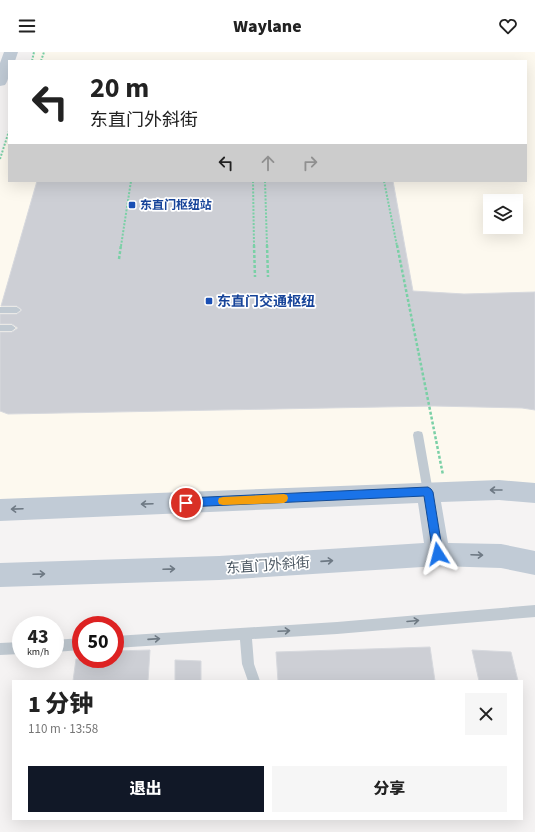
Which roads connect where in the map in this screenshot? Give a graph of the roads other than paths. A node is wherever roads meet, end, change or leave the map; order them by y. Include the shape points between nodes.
1 (8, 60) edge
2 (0, 82) edge
3 (0, 310) edge
4 (17, 310) dead end
5 (0, 328) edge
6 (12, 328) dead end
7 (418, 435) dead end
8 (437, 491) junction
9 (535, 493) edge
10 (0, 510) edge
11 (438, 554) junction
12 (535, 563) edge
13 (0, 575) edge
14 (535, 611) edge
15 (245, 633) junction
16 (124, 641) edge
17 (12, 648) edge
18 (0, 649) edge
19 (254, 680) edge

1 - 2 main road
3 - 4 lane
5 - 6 lane
7 - 8 lane
9 -> 8 main road via 499,490
8 -> 10 main road
8 - 11 main road
11 -> 12 main road, 东直门外斜街 via 501,556
13 -> 11 main road, 东直门外斜街 via 219,568
15 -> 14 lane
16 -> 15 lane
15 - 19 lane via 248,664
17 - 18 lane

